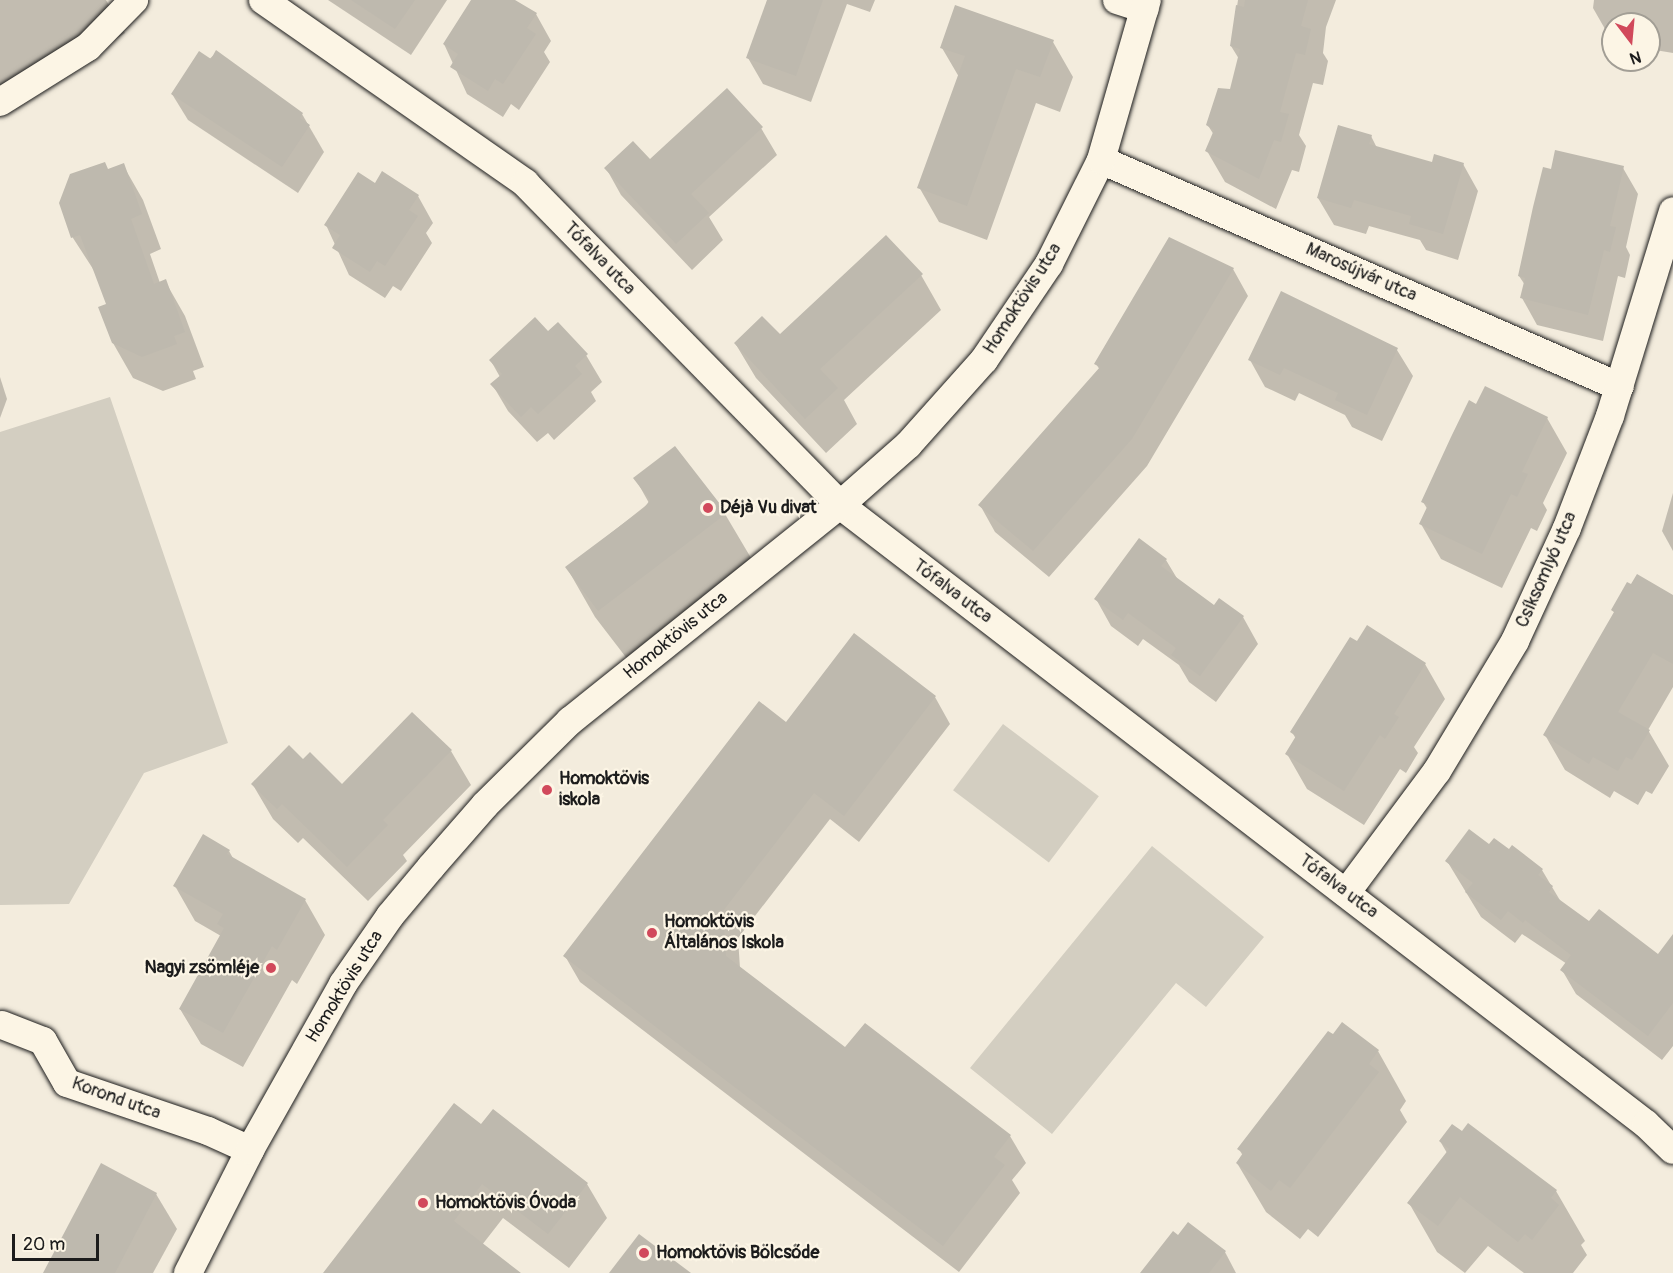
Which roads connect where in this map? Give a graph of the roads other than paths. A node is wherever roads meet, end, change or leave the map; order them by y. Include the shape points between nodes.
1 (134, 0) edge
2 (263, 0) edge
3 (1117, 0) edge
4 (1146, 5) edge
5 (0, 102) edge
6 (1101, 160) junction
7 (1673, 211) edge
8 (1620, 387) junction
9 (840, 505) junction
10 (1346, 893) junction
11 (2, 1025) dead end
12 (250, 1150) junction
13 (1673, 1150) edge
14 (188, 1273) edge

1 - 5 street via 88,47
2 - 9 street, Tófalva utca via 525,183
3 - 4 street
4 - 6 street, Homoktövis utca
6 - 8 street, Marosújvár utca
6 - 9 street, Homoktövis utca via 1049,264 984,360 908,445
7 - 8 street, Csíksomlyó utca
8 - 10 street, Csíksomlyó utca via 1567,528 1515,641 1437,771
9 - 10 street, Tófalva utca
9 - 12 street, Homoktövis utca via 570,721 485,805 390,916 343,984
10 - 13 street, Tófalva utca via 1646,1124
11 - 12 street, Korond utca via 43,1041 67,1083 208,1131
12 - 14 street, Homoktövis utca

